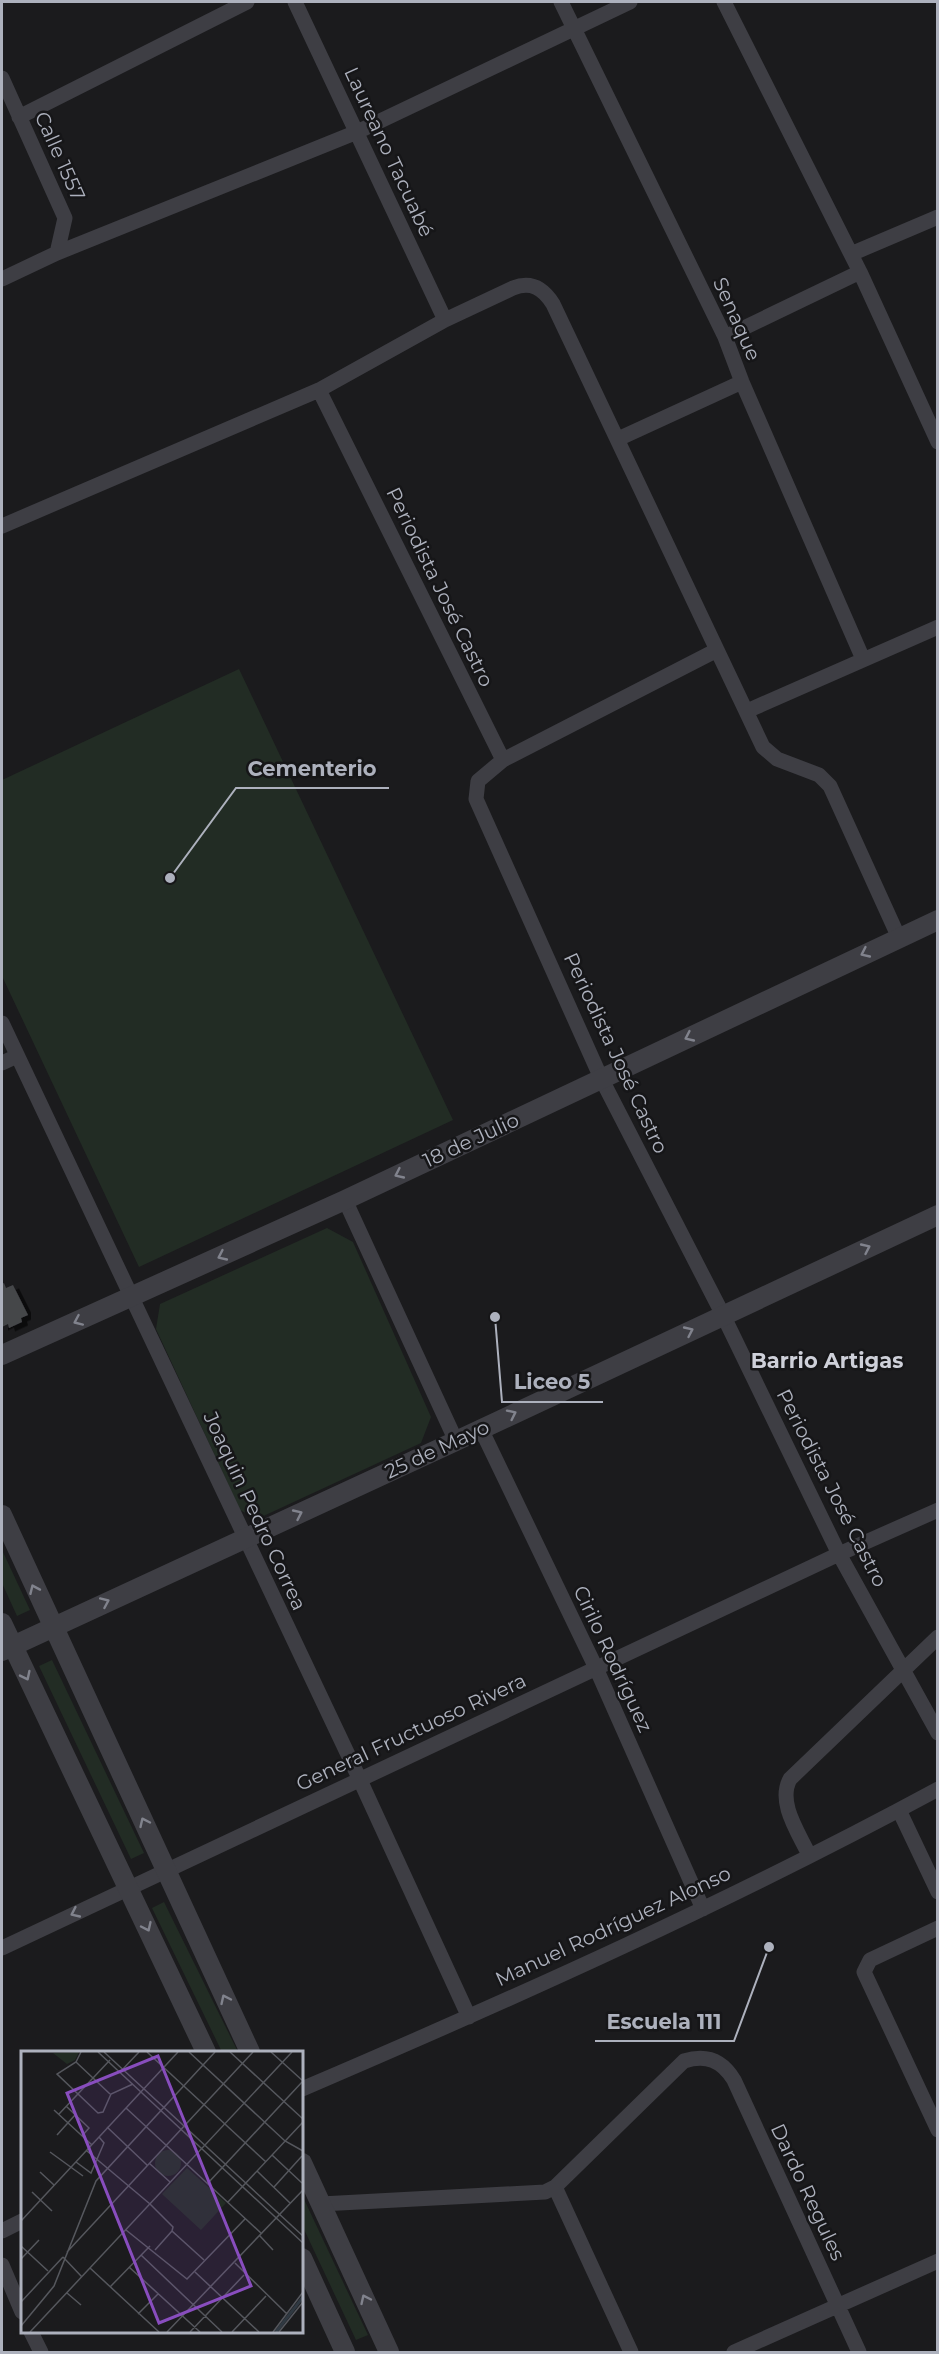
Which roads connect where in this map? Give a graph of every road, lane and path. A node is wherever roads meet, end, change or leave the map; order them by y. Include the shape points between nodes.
1 (247, 2) edge
2 (296, 2) edge
3 (561, 2) edge
4 (630, 2) edge
5 (724, 2) edge
6 (574, 29) junction
7 (2, 78) edge
8 (19, 117) junction
9 (357, 132) junction
10 (938, 217) edge
11 (57, 253) junction
12 (851, 254) junction
13 (860, 272) junction
14 (2, 279) edge
15 (445, 320) junction
16 (725, 337) junction
17 (742, 382) junction
18 (319, 390) junction
19 (618, 439) junction
20 (938, 442) edge
21 (2, 526) edge
22 (938, 627) edge
23 (717, 650) junction
24 (863, 659) junction
25 (747, 711) junction
26 (502, 760) junction
27 (938, 920) edge
28 (899, 938) junction
29 (2, 1023) edge
30 (17, 1056) junction
31 (2, 1063) edge
32 (601, 1078) junction
33 (345, 1200) junction
34 (938, 1215) edge
35 (131, 1297) junction
36 (723, 1315) junction
37 (2, 1356) edge
38 (481, 1429) junction
39 (456, 1441) junction
40 (938, 1510) edge
41 (2, 1515) edge
42 (245, 1539) junction
43 (839, 1554) junction
44 (2, 1623) edge
45 (52, 1626) junction
46 (937, 1639) edge
47 (7, 1648) edge
48 (596, 1668) junction
49 (903, 1672) junction
50 (938, 1733) edge
51 (360, 1780) junction
52 (938, 1789) edge
53 (898, 1810) junction
54 (809, 1855) junction
55 (166, 1870) junction
56 (128, 1888) junction
57 (938, 1892) edge
58 (703, 1909) junction
59 (938, 1928) edge
60 (2, 1948) edge
61 (469, 2017) junction
62 (206, 2051) edge
63 (250, 2051) edge
64 (303, 2089) edge
65 (938, 2130) edge
66 (303, 2165) edge
67 (555, 2187) junction
68 (321, 2204) junction
69 (21, 2222) edge
70 (2, 2231) edge
71 (303, 2260) edge
72 (938, 2261) edge
73 (2, 2265) edge
74 (837, 2305) junction
75 (21, 2310) edge
76 (32, 2333) edge
77 (41, 2352) edge
78 (345, 2352) edge
79 (387, 2352) edge
80 (631, 2352) edge
81 (734, 2352) edge
82 (859, 2352) edge

1 - 8 street
2 - 9 street, Laureano Tacuabé
3 - 6 street, Senaque
4 - 6 street
5 - 12 street
6 - 9 street
6 - 16 street, Senaque
7 - 8 street, Calle 1557
8 - 11 street, Calle 1557 via 65,218
9 - 11 street
9 - 15 street, Laureano Tacuabé
10 - 12 street
11 - 14 street
12 - 13 street
13 - 16 street
13 - 20 street
15 - 18 street
15 - 19 street via 522,285 545,292
16 - 17 street, Senaque
17 - 19 street
17 - 24 street, Senaque
18 - 21 street
18 - 26 street, Periodista José Castro
19 - 23 street
22 - 24 street
23 - 25 street
23 - 26 street
24 - 25 street
25 - 28 street via 763,747 777,759 819,775 830,786
26 - 32 street, Periodista José Castro via 478,781 476,799
27 - 28 street, 18 de Julio
28 -> 32 street, 18 de Julio
29 - 30 street, Joaquin Pedro Correa
30 - 31 street
30 - 35 street, Joaquin Pedro Correa
32 -> 33 street, 18 de Julio
32 - 36 street, Periodista José Castro
33 -> 35 street, 18 de Julio
33 - 39 street
36 -> 34 street, 25 de Mayo
35 -> 37 street, 18 de Julio
35 - 42 street, Joaquin Pedro Correa
38 -> 36 street, 25 de Mayo
36 - 43 street, Periodista José Castro
38 - 39 street, 25 de Mayo
38 - 48 street, Cirilo Rodríguez
42 -> 39 street, 25 de Mayo
40 - 43 street, General Fructuoso Rivera
45 -> 41 street
45 -> 42 street, 25 de Mayo
42 - 51 street, Joaquin Pedro Correa
43 - 48 street, General Fructuoso Rivera
43 - 49 street, Periodista José Castro
44 - 47 street
45 - 47 street, 25 de Mayo
55 -> 45 street
46 - 49 street
47 -> 56 street
48 - 51 street, General Fructuoso Rivera
48 - 58 street, Cirilo Rodríguez
49 - 50 street, Periodista José Castro
49 - 54 street via 790,1779 786,1803
51 - 55 street, General Fructuoso Rivera
51 - 61 street, Joaquin Pedro Correa
52 - 53 street, Manuel Rodríguez Alonso
53 - 54 street, Manuel Rodríguez Alonso
53 - 57 street
54 - 58 street, Manuel Rodríguez Alonso
55 - 56 street, General Fructuoso Rivera
63 -> 55 street
56 -> 60 street, General Fructuoso Rivera
56 -> 62 street
58 - 61 street, Manuel Rodríguez Alonso
59 - 65 street via 870,1960 864,1972
61 - 64 street, Manuel Rodríguez Alonso
66 - 68 street
67 - 68 street via 545,2192
67 - 74 street, Dardo Regules via 684,2061 696,2057 719,2062 734,2080
67 - 80 street
79 -> 68 street
69 - 70 street
71 - 78 street
72 - 74 street
73 - 75 street
74 - 81 street
74 - 82 street, Dardo Regules
76 - 77 street

